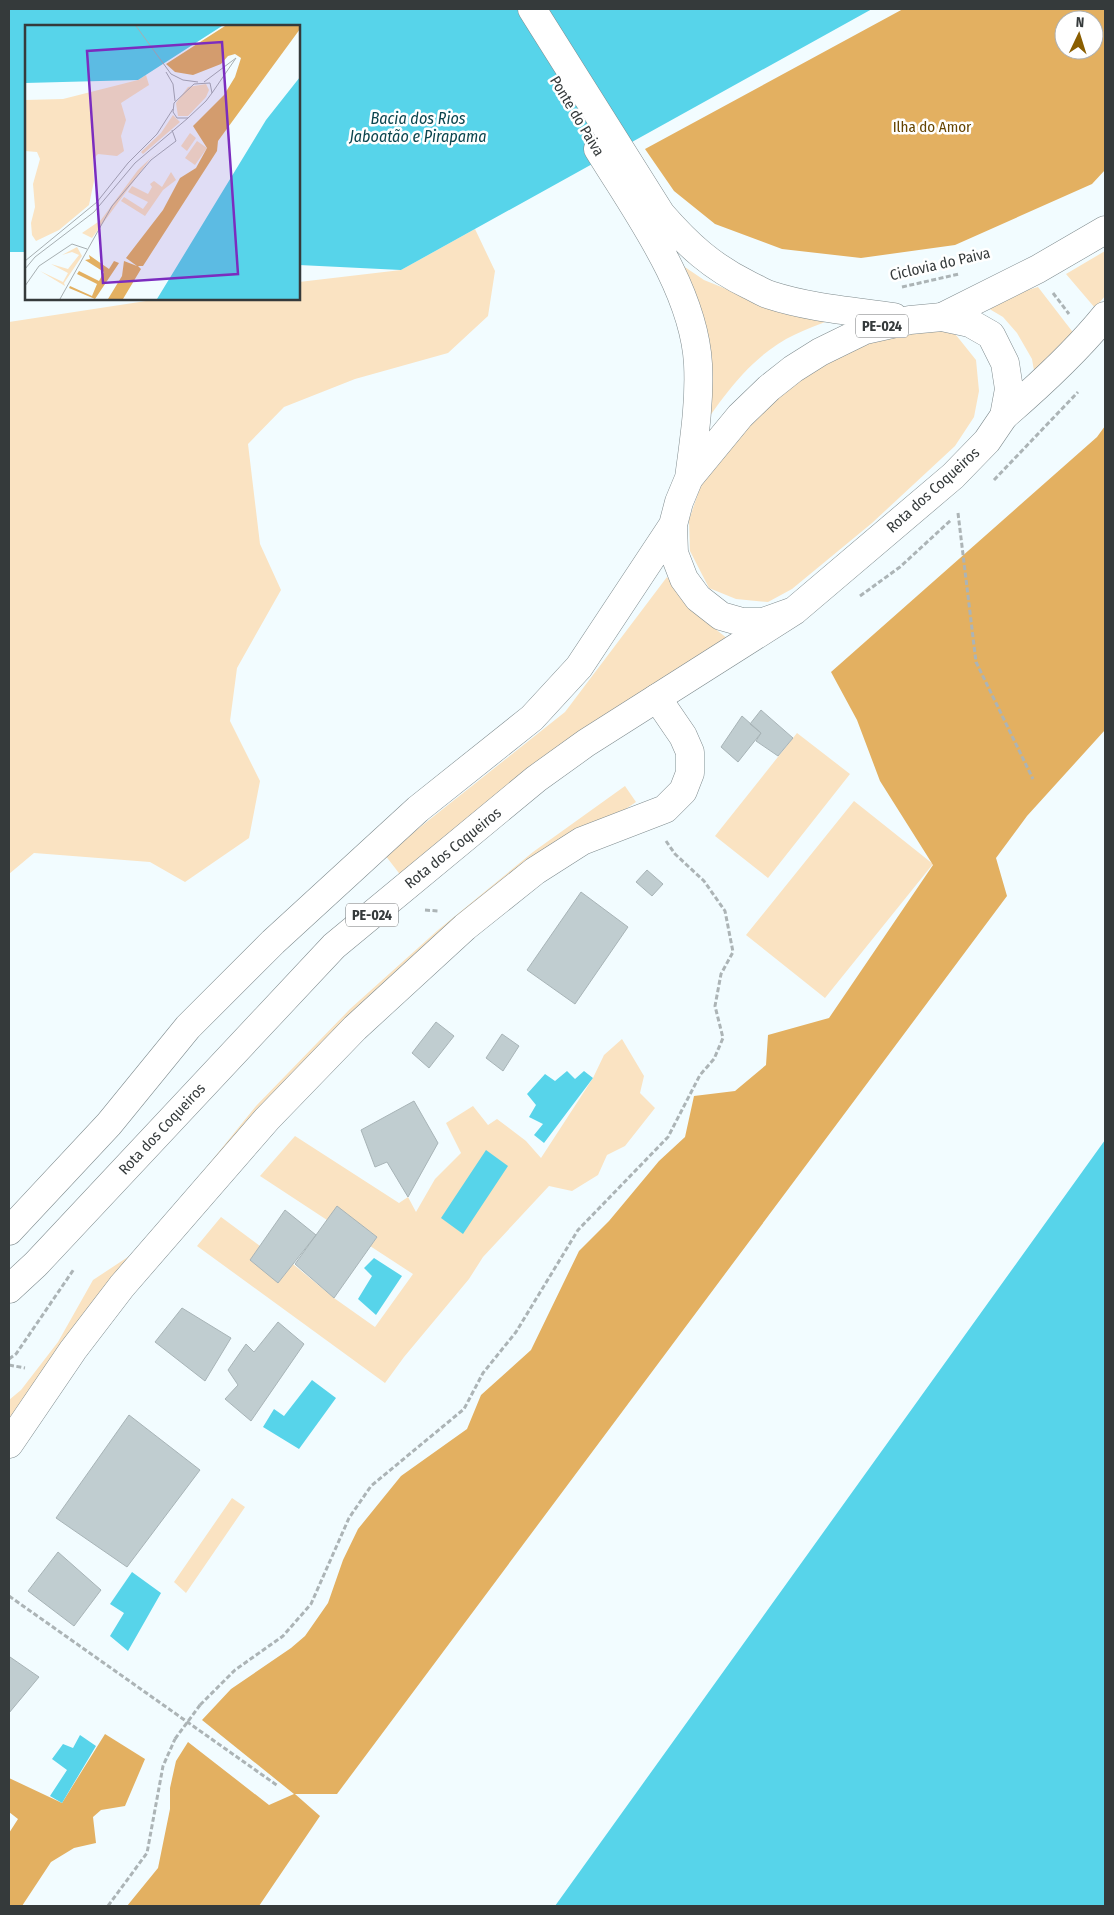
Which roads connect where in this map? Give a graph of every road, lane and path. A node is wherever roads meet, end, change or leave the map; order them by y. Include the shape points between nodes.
1 (512, 9) edge
2 (532, 9) edge
3 (652, 218) junction
4 (1105, 230) edge
5 (1038, 270) junction
6 (964, 273) dead end
7 (893, 288) dead end
8 (1105, 316) edge
9 (942, 317) junction
10 (910, 320) junction
11 (1087, 338) junction
12 (1004, 416) junction
13 (689, 478) junction
14 (958, 513) dead end
15 (673, 525) junction
16 (794, 610) junction
17 (657, 698) junction
18 (1033, 779) dead end
19 (648, 816) junction
20 (9, 1231) edge
21 (9, 1289) edge
22 (9, 1365) edge
23 (27, 1368) dead end
24 (9, 1444) edge
25 (9, 1596) edge
26 (278, 1786) dead end
27 (108, 1906) edge

1 - 3 main road, Ponte do Paiva / PE-024
2 - 3 main road, Ponte do Paiva / PE-024
3 - 10 main road, Rota dos Coqueiros / PE-024 via 681,236 724,273 769,295 824,308
3 - 13 main road, Rota dos Coqueiros / PE-024 via 689,316 698,363 697,416
4 - 5 main road
5 - 9 main road
5 - 11 path
6 - 7 path, Ciclovia do Paiva
8 - 11 main road
9 - 10 main road, Rota dos Coqueiros / PE-024
9 - 12 main road, Rota dos Coqueiros / PE-024 via 970,324 992,335 1005,363 1009,389
10 - 13 main road, Rota dos Coqueiros / PE-024 via 865,330 793,369 740,416
11 - 12 main road
12 - 16 main road, Rota dos Coqueiros / PE-024 via 986,442 953,476
13 - 15 main road, Rota dos Coqueiros / PE-024
14 - 18 path via 976,662
15 - 16 main road, Rota dos Coqueiros / PE-024 via 674,553 684,579 698,598 721,616 742,622 763,622
15 - 20 main road, Rota dos Coqueiros / PE-024 via 579,667 532,718 418,809 273,942 188,1028 109,1124
16 - 17 main road, Rota dos Coqueiros / PE-024
17 - 19 main road via 683,736 690,752 690,773 683,791 665,809
17 - 21 main road, Rota dos Coqueiros / PE-024 via 536,779 334,946
19 - 24 main road via 582,841 535,871 465,926 355,1028 267,1119 122,1286 73,1350
19 - 27 path, bridge via 675,854 704,881 725,911 732,952 722,974 715,1006 723,1038 714,1059 700,1075 668,1137 578,1230 516,1332 483,1373 464,1409 371,1486 349,1518 311,1604 283,1636 235,1670 200,1705 175,1739 164,1766 147,1853
22 - 23 path
25 - 26 path

